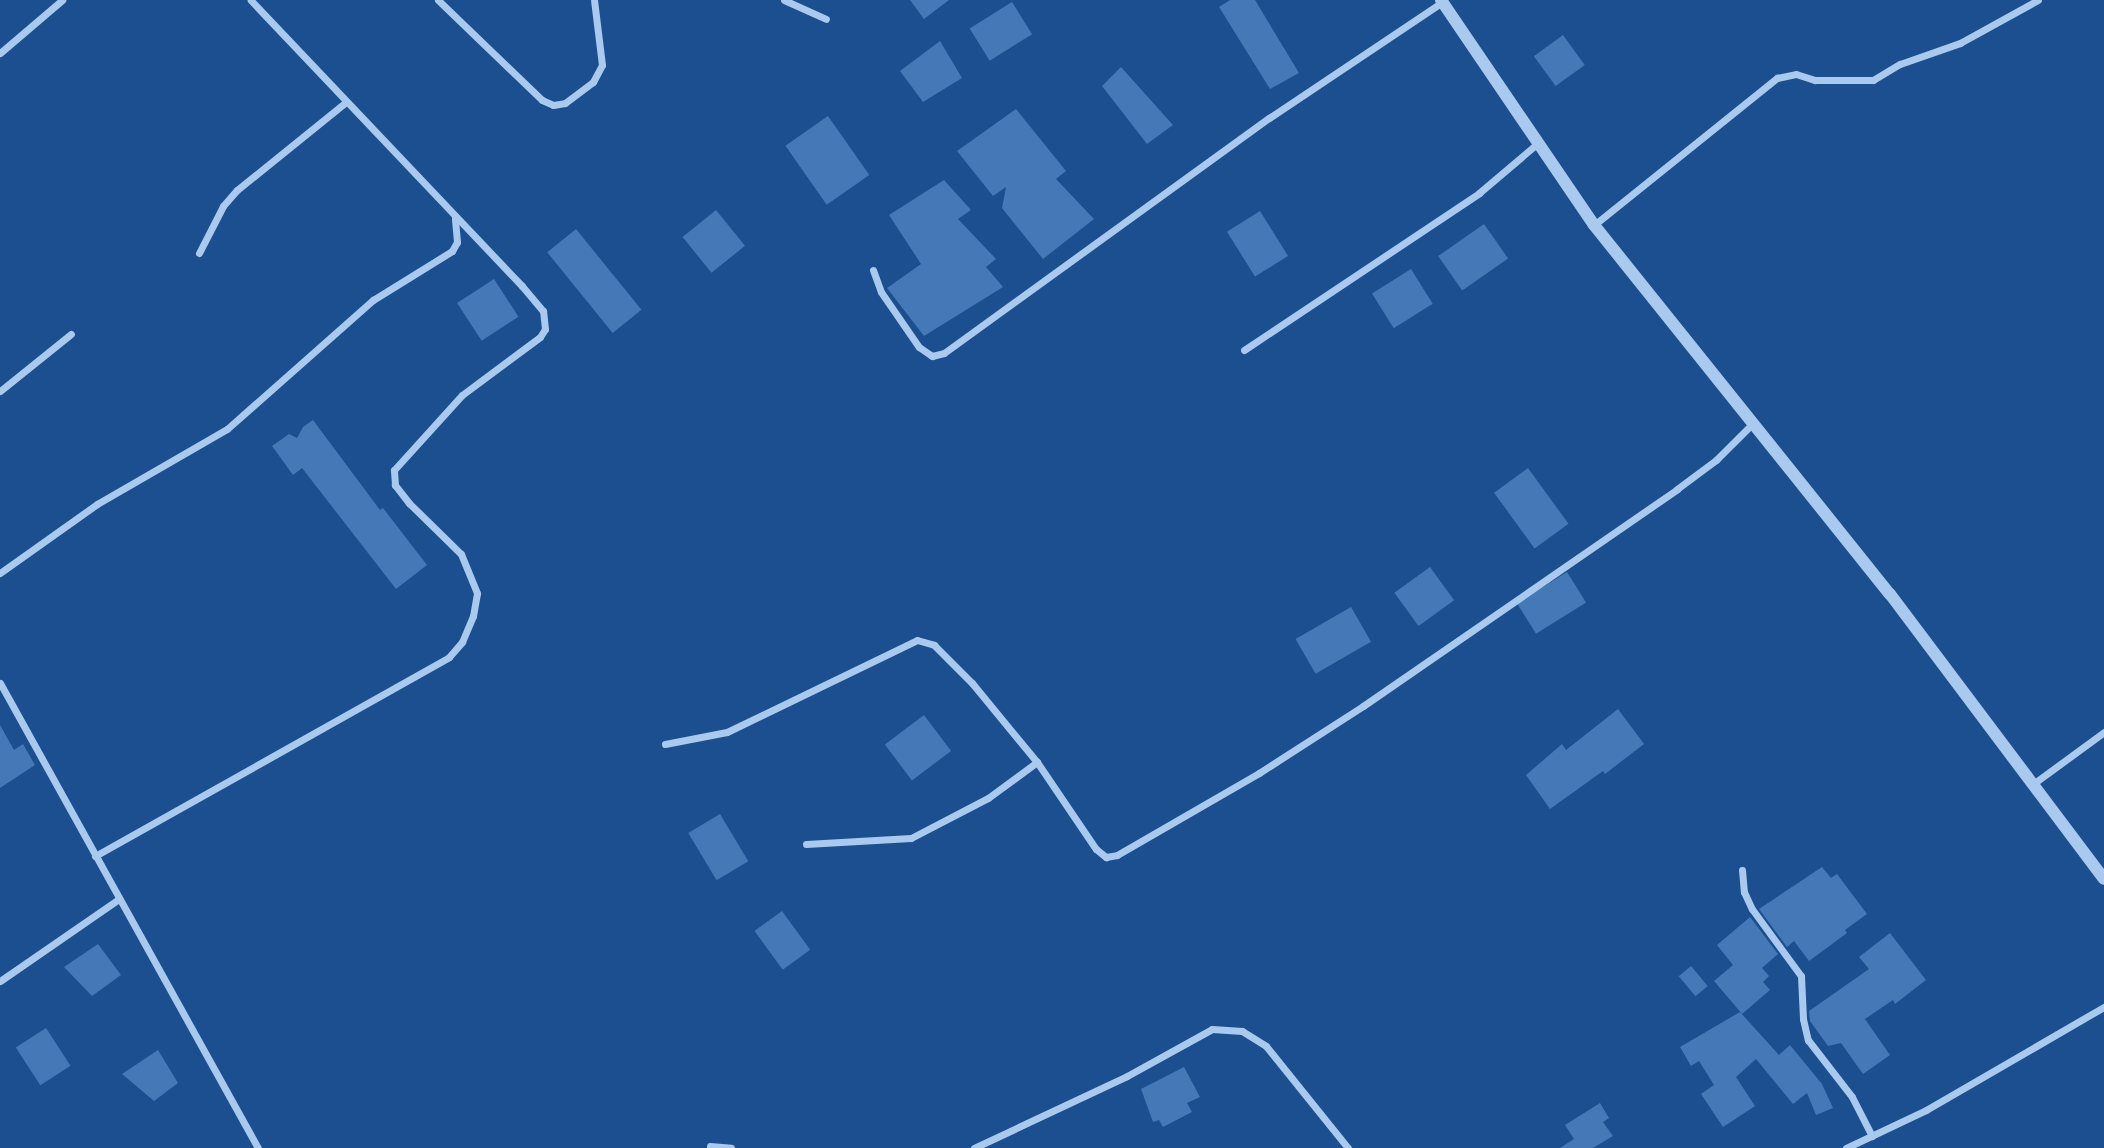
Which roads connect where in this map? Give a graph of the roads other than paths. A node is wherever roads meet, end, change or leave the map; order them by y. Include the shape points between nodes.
1 (62, 0) edge
2 (251, 0) edge
3 (438, 0) edge
4 (594, 0) edge
5 (785, 0) edge
6 (2038, 0) edge
7 (1441, 1) edge
8 (826, 19) dead end
9 (0, 53) edge
10 (346, 102) junction
11 (1538, 144) junction
12 (454, 218) junction
13 (1594, 225) junction
14 (199, 253) dead end
15 (873, 270) dead end
16 (71, 334) dead end
17 (1244, 350) dead end
18 (0, 391) edge
19 (1752, 424) junction
20 (0, 573) edge
21 (0, 682) edge
22 (2104, 732) edge
23 (665, 744) dead end
24 (1037, 762) junction
25 (2033, 784) junction
26 (806, 844) dead end
27 (95, 856) junction
28 (1742, 870) dead end
29 (2104, 879) edge
30 (119, 899) junction
31 (0, 981) edge
32 (2104, 1007) edge
33 (1872, 1136) junction
34 (710, 1146) dead end
35 (258, 1148) edge
36 (731, 1148) edge
37 (975, 1148) edge
38 (1348, 1148) edge
39 (1846, 1148) edge

1 - 9 street
2 - 10 street
3 - 4 street via 542,100 553,105 565,103 593,82 602,65
5 - 8 street
6 - 13 street via 1960,43 1900,64 1873,80 1815,80 1787,74 1777,78
7 - 11 street
7 - 15 street via 1269,118 944,353 932,356 919,347 881,292
10 - 12 street
10 - 14 street via 237,190 223,206
11 - 13 street
11 - 17 street via 1479,193
12 - 20 street via 457,242 452,251 373,300 227,429 97,505
12 - 27 street via 522,286 544,311 546,320 540,337 462,395 394,470 396,485 409,503 461,554 477,593 462,642 449,657
13 - 19 street
16 - 18 street
19 - 24 street via 1716,460 1677,489 1363,706 1117,855 1106,857 1096,849
19 - 25 street via 1890,594
21 - 27 street
22 - 25 street
23 - 24 street via 727,732 917,640 934,645 972,683
24 - 26 street via 988,798 911,838
25 - 29 street
27 - 30 street
28 - 33 street via 1744,892 1752,909 1801,976 1802,1019 1808,1040 1852,1097
30 - 31 street
30 - 35 street
32 - 33 street via 1926,1110
33 - 39 street
34 - 36 street
37 - 38 street via 1127,1076 1212,1029 1242,1031 1266,1046

